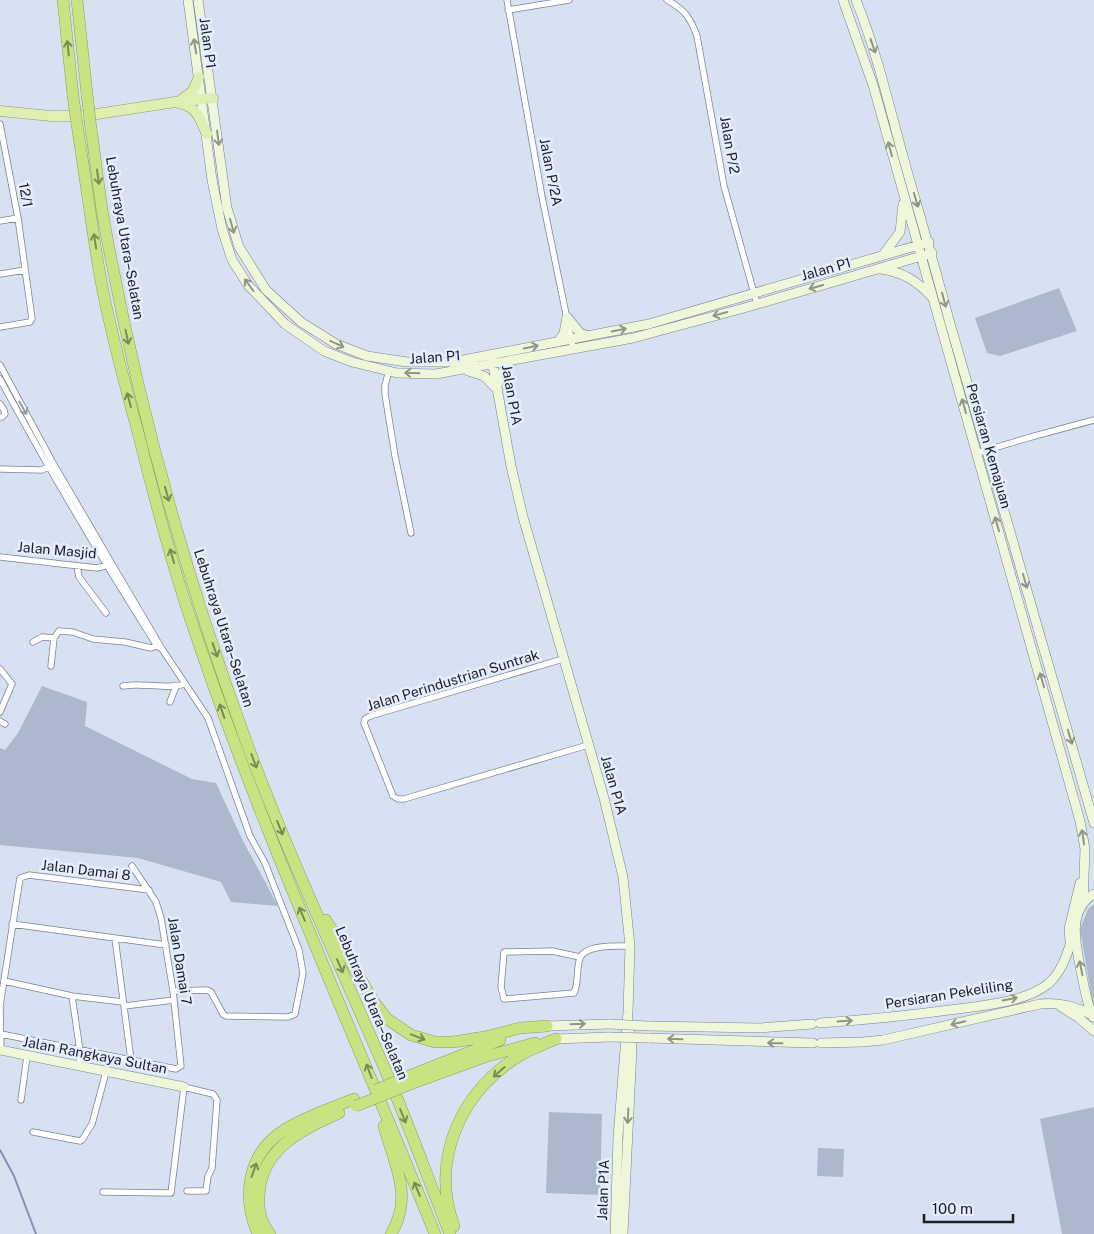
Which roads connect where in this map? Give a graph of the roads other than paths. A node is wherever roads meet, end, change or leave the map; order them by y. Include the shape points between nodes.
1 (63, 0) edge
2 (77, 0) edge
3 (188, 0) edge
4 (198, 0) edge
5 (507, 0) edge
6 (569, 0) edge
7 (667, 0) edge
8 (843, 0) edge
9 (856, 0) edge
10 (508, 10) junction
11 (199, 77) junction
12 (207, 99) junction
13 (175, 102) junction
14 (0, 111) edge
15 (0, 124) edge
16 (207, 134) junction
17 (8, 168) junction
18 (0, 169) edge
19 (903, 196) junction
20 (18, 218) junction
21 (0, 221) edge
22 (929, 242) junction
23 (918, 245) junction
24 (932, 253) junction
25 (883, 256) junction
26 (921, 256) junction
27 (877, 269) junction
28 (25, 270) junction
29 (0, 274) edge
30 (754, 294) junction
31 (934, 299) junction
32 (757, 304) junction
33 (567, 317) junction
34 (0, 327) edge
35 (589, 336) junction
36 (558, 342) junction
37 (572, 344) junction
38 (492, 359) junction
39 (513, 360) junction
40 (0, 365) edge
41 (462, 370) junction
42 (389, 371) junction
43 (0, 379) edge
44 (498, 390) junction
45 (0, 404) edge
46 (0, 417) edge
47 (1094, 420) edge
48 (987, 450) junction
49 (977, 453) junction
50 (50, 465) junction
51 (0, 469) edge
52 (411, 533) dead end
53 (0, 558) edge
54 (109, 565) junction
55 (77, 566) junction
56 (106, 613) dead end
57 (54, 638) junction
58 (33, 642) dead end
59 (160, 647) junction
60 (563, 659) junction
61 (51, 666) dead end
62 (0, 669) edge
63 (185, 684) junction
64 (123, 686) dead end
65 (176, 686) junction
66 (170, 702) dead end
67 (0, 712) edge
68 (588, 745) junction
69 (1094, 823) edge
70 (132, 866) dead end
71 (1083, 871) junction
72 (299, 874) junction
73 (149, 890) junction
74 (1094, 894) edge
75 (1082, 903) junction
76 (12, 924) junction
77 (1075, 930) junction
78 (115, 938) junction
79 (1070, 944) junction
80 (166, 945) junction
81 (630, 946) junction
82 (580, 957) junction
83 (4, 981) junction
84 (173, 991) junction
85 (72, 996) junction
86 (174, 1000) junction
87 (1053, 1003) junction
88 (124, 1004) junction
89 (628, 1012) junction
90 (1093, 1017) edge
91 (547, 1026) junction
92 (1094, 1031) edge
93 (1, 1034) edge
94 (556, 1039) junction
95 (1, 1050) edge
96 (80, 1050) junction
97 (27, 1056) junction
98 (131, 1060) junction
99 (79, 1066) junction
100 (106, 1072) junction
101 (416, 1077) junction
102 (184, 1087) junction
103 (21, 1100) dead end
104 (355, 1103) junction
105 (383, 1110) junction
106 (33, 1132) dead end
107 (187, 1191) dead end
108 (103, 1192) dead end
109 (258, 1234) edge
110 (270, 1234) edge
111 (391, 1234) edge
112 (435, 1234) edge
113 (450, 1234) edge
114 (457, 1234) edge
115 (615, 1234) edge
116 (622, 1234) edge

105 -> 1 highway, Lebuhraya Utara–Selatan, bridge via 242,766 190,618 156,505 102,283 73,96
2 -> 72 highway, Lebuhraya Utara–Selatan, bridge via 105,226 130,348 166,493 202,614 245,738
11 -> 3 main road, Jalan P1
4 - 12 main road, Jalan P1
5 - 10 street, Jalan P/2A
6 - 10 street
7 - 30 street, Jalan P/2 via 690,18 698,36 724,186
19 -> 8 main road, Persiaran Kemajuan via 873,85
9 -> 22 main road, Persiaran Kemajuan via 879,64
10 - 33 street, Jalan P/2A
11 - 12 main road, Jalan P1
11 - 13 main road via 190,94
12 - 13 main road
12 - 16 main road, Jalan P1
12 -> 38 main road, Jalan P1 via 232,228 251,269 283,307 323,337 367,356 433,363
13 - 14 main road via 84,116
13 - 16 main road via 195,110
15 - 17 street, 12/1
42 -> 16 main road, Jalan P1 via 352,362 313,344 285,324 248,285 232,260 222,229
17 - 18 street
17 - 20 street, 12/1
19 - 23 main road, Persiaran Kemajuan
19 - 25 main road via 900,232
20 - 21 street
20 - 28 street, 12/1
22 - 23 main road, Jalan P1
22 - 24 main road, Persiaran Kemajuan
23 - 25 main road, Jalan P1
23 - 26 main road, Persiaran Kemajuan
24 - 26 main road, Jalan P1
24 -> 48 main road, Persiaran Kemajuan
25 - 30 main road, Jalan P1
26 - 27 main road, Jalan P1
26 - 31 main road, Persiaran Kemajuan
27 - 31 main road via 898,272 912,279
27 -> 32 main road, Jalan P1
28 - 29 street
28 - 34 street, 12/1 via 32,321
30 - 32 street, Jalan P/2
35 -> 30 main road, Jalan P1 via 649,324
49 -> 31 main road, Persiaran Kemajuan
32 -> 37 main road, Jalan P1 via 652,334
33 - 35 main road via 577,330
33 - 36 main road
33 - 37 street, Jalan P/2A
35 - 37 main road, Jalan P1
36 - 37 main road, Jalan P1
38 -> 36 main road, Jalan P1
37 - 39 main road, Jalan P1
38 - 39 main road, Jalan P1
38 - 41 main road, Jalan P1
38 - 44 main road, Jalan P1A
39 - 44 main road via 500,373
40 -> 50 street
41 -> 42 main road, Jalan P1 via 436,374
41 - 44 main road via 484,376
42 - 52 street via 385,394 394,456
43 - 50 street
44 - 60 main road, Jalan P1A via 523,517
45 - 46 street via 5,414
47 - 48 street
48 - 49 street
48 -> 69 main road, Persiaran Kemajuan
71 -> 49 main road, Persiaran Kemajuan via 1085,849 1080,821
50 - 51 street via 42,470
50 - 54 street
53 - 55 street, Jalan Masjid
54 - 55 street, Jalan Masjid via 97,568
54 - 59 street
55 - 56 street via 79,577
57 - 58 street via 42,636
57 - 59 street via 62,630 93,639
57 - 61 street
59 - 63 street
60 - 68 main road, Jalan P1A
60 - 68 street, Jalan Perindustrian Suntrak via 370,716 364,723 393,796 398,799
62 - 67 street via 12,684
63 - 65 street
63 - 84 street via 208,718 250,836 265,863 299,950 303,974 295,1014 288,1017 226,1016 212,992
64 - 65 street
65 - 66 street
68 - 81 main road, Jalan P1A via 615,838 623,877
70 - 73 street, Jalan Damai 7
71 - 75 main road, Persiaran Kemajuan
71 - 79 main road via 1069,929
72 -> 91 highway via 374,1002 399,1028 422,1039 443,1043
72 -> 113 highway, Lebuhraya Utara–Selatan via 382,1063
73 - 76 street, Jalan Damai 8 via 29,875 20,878
73 - 80 street, Jalan Damai 7 via 161,918
74 - 75 main road
75 - 77 main road, Persiaran Kemajuan
76 - 78 street
76 - 83 street
77 - 79 main road, Persiaran Pekeliling
90 -> 77 main road via 1088,1006
78 - 80 street
78 - 88 street
91 -> 79 main road, Persiaran Pekeliling, bridge via 610,1024 760,1028 980,1006 1039,990 1060,972
80 - 84 street, Jalan Damai 7
81 - 82 street via 585,951
81 - 89 main road, Jalan P1A
82 - 82 street via 574,993 504,998 501,980 504,952 552,951
83 - 85 street
83 - 93 street via 0,1006
84 - 86 street, Jalan Damai 7
85 - 88 street
85 - 96 street
86 - 88 street
86 - 98 street, Jalan Damai 7 via 182,1066 176,1069
87 - 90 main road, Persiaran Pekeliling via 1070,1005
87 - 92 main road
87 -> 94 main road, Persiaran Pekeliling, bridge via 863,1042
88 - 98 street
89 - 115 main road, Jalan P1A via 618,1137
89 -> 116 main road via 632,1049
91 - 101 highway via 479,1047
93 - 95 street
93 - 96 street
94 - 101 highway
94 -> 114 highway via 511,1062 478,1091 464,1110 450,1148 446,1174 450,1216
95 - 97 main road, Jalan Rangkaya Sultan
96 - 98 street
96 - 99 street
97 - 99 main road, Jalan Rangkaya Sultan
97 - 103 street
99 - 100 main road, Jalan Rangkaya Sultan
100 - 102 main road, Jalan Rangkaya Sultan
100 - 106 street via 92,1124 82,1140
101 - 104 highway, bridge
102 - 107 street via 212,1094 217,1100 212,1168 207,1190
102 - 108 street via 171,1193
109 -> 104 highway via 252,1221 249,1184 264,1150 287,1128
104 - 110 highway via 282,1145 273,1156 259,1185 262,1219
105 - 111 highway via 383,1122 402,1184 401,1210
112 -> 105 highway, Lebuhraya Utara–Selatan

